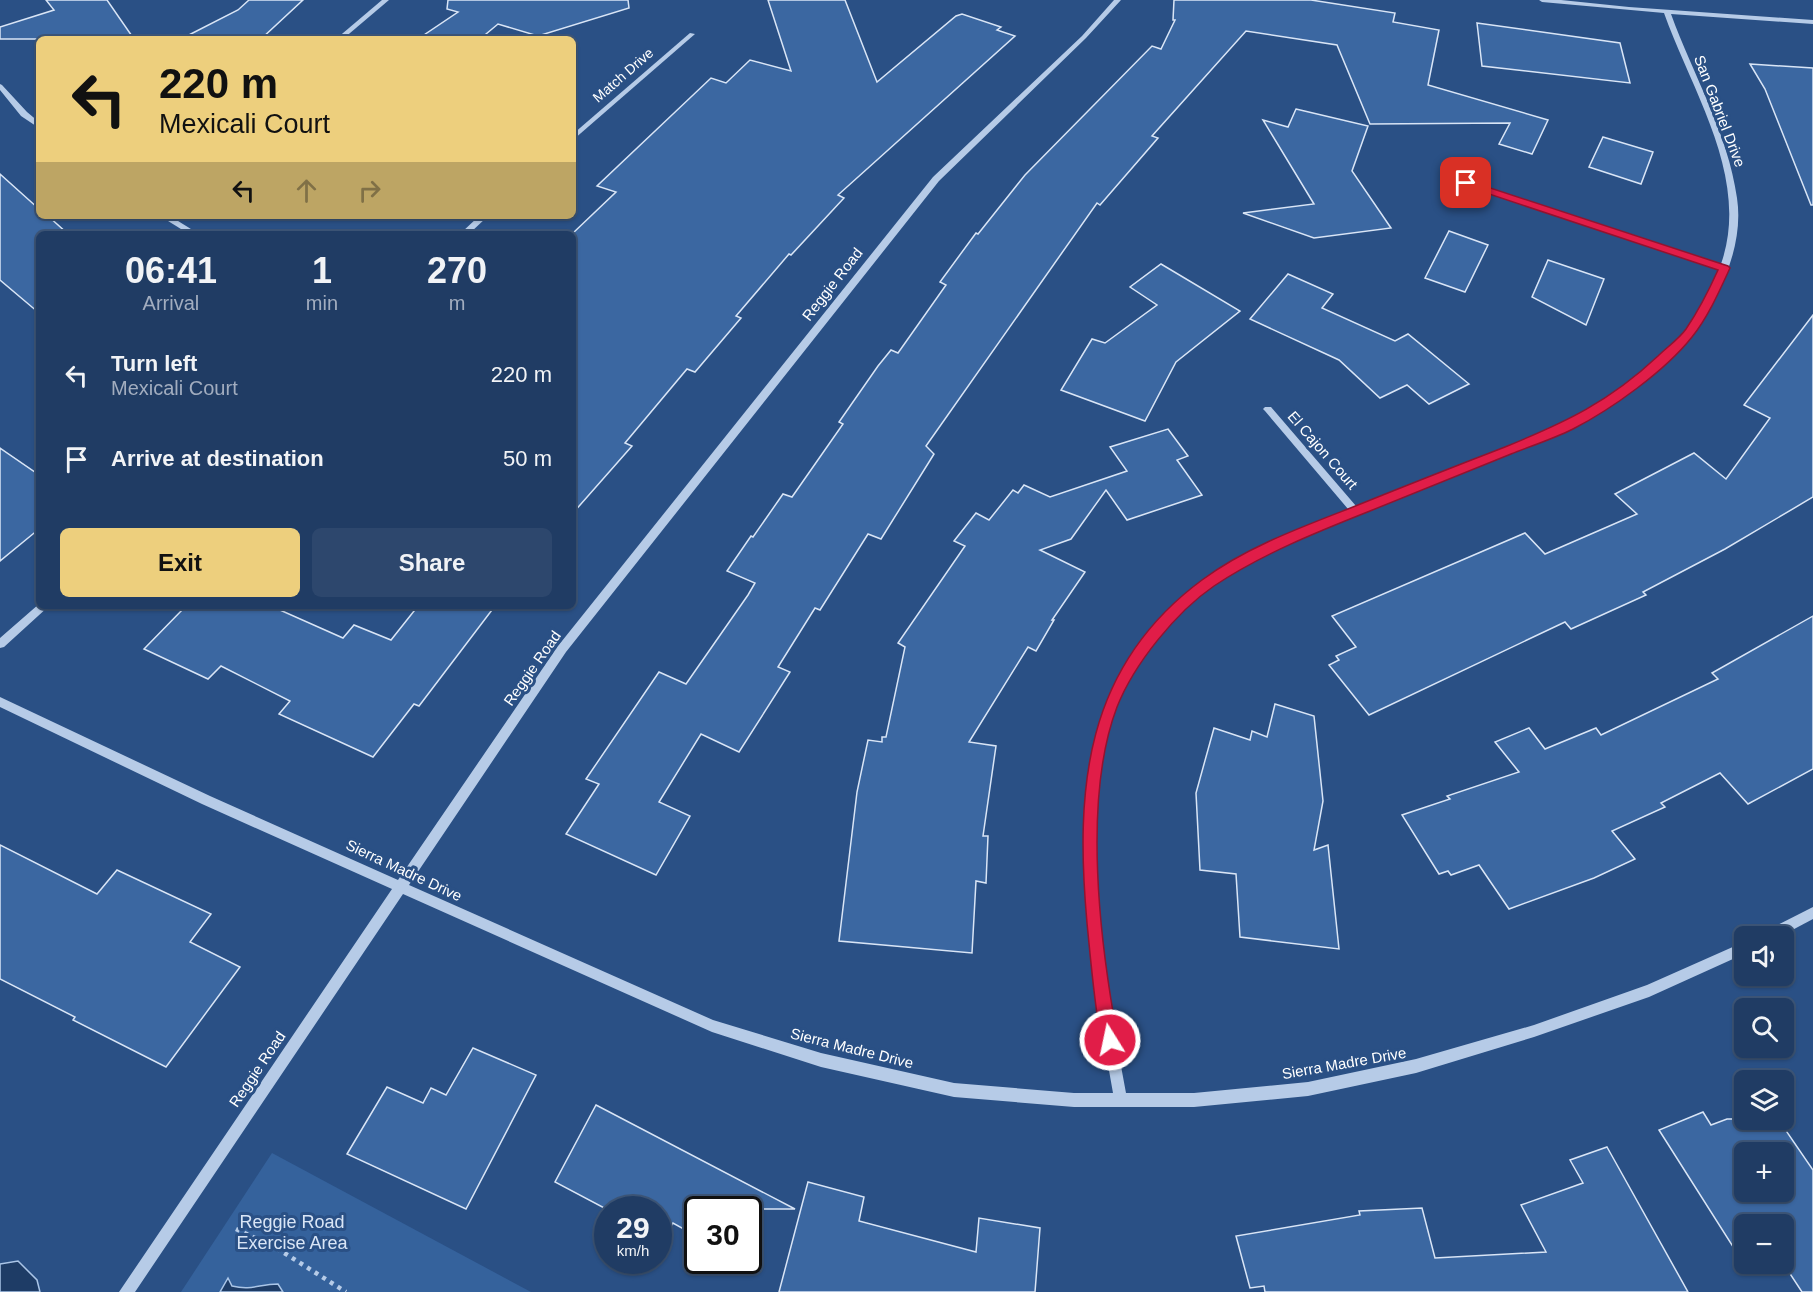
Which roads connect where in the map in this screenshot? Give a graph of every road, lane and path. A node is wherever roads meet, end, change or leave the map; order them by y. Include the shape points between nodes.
1 (386, 0) edge
2 (1118, 0) edge
3 (1542, 0) edge
4 (1667, 12) junction
5 (1813, 22) edge
6 (692, 34) dead end
7 (343, 36) edge
8 (0, 86) edge
9 (36, 124) edge
10 (576, 135) edge
11 (1444, 176) dead end
12 (169, 219) edge
13 (481, 219) edge
14 (190, 231) edge
15 (467, 231) edge
16 (1724, 268) junction
17 (1268, 409) dead end
18 (1356, 512) junction
19 (41, 609) edge
20 (0, 644) edge
21 (0, 702) edge
22 (401, 886) junction
23 (1813, 913) edge
24 (1788, 926) edge
25 (1734, 953) edge
26 (1121, 1100) junction
27 (236, 1229) dead end
28 (126, 1292) edge
29 (346, 1292) edge

1 - 7 street
2 - 22 street, Reggie Road via 936,179 903,218 562,649
3 - 4 street
4 - 5 street
4 - 16 street, San Gabriel Drive via 1732,188 1734,224
6 - 10 street, Match Drive
8 - 9 street
11 - 16 street
12 - 14 street
13 - 15 street
16 - 18 street, San Gabriel Drive via 1688,334 1609,402 1568,426
17 - 18 street, El Cajon Court
18 - 26 street, San Gabriel Drive via 1259,553 1208,583 1168,618 1138,657 1111,705 1097,753 1090,849 1102,1000
19 - 20 street
21 - 22 street, Sierra Madre Drive via 206,800
22 - 26 street, Sierra Madre Drive via 712,1026 821,1060 954,1090
22 - 28 street, Reggie Road
23 - 24 street
25 - 26 street, Sierra Madre Drive via 1649,991 1416,1066 1308,1089 1194,1100
27 - 29 path via 278,1249

